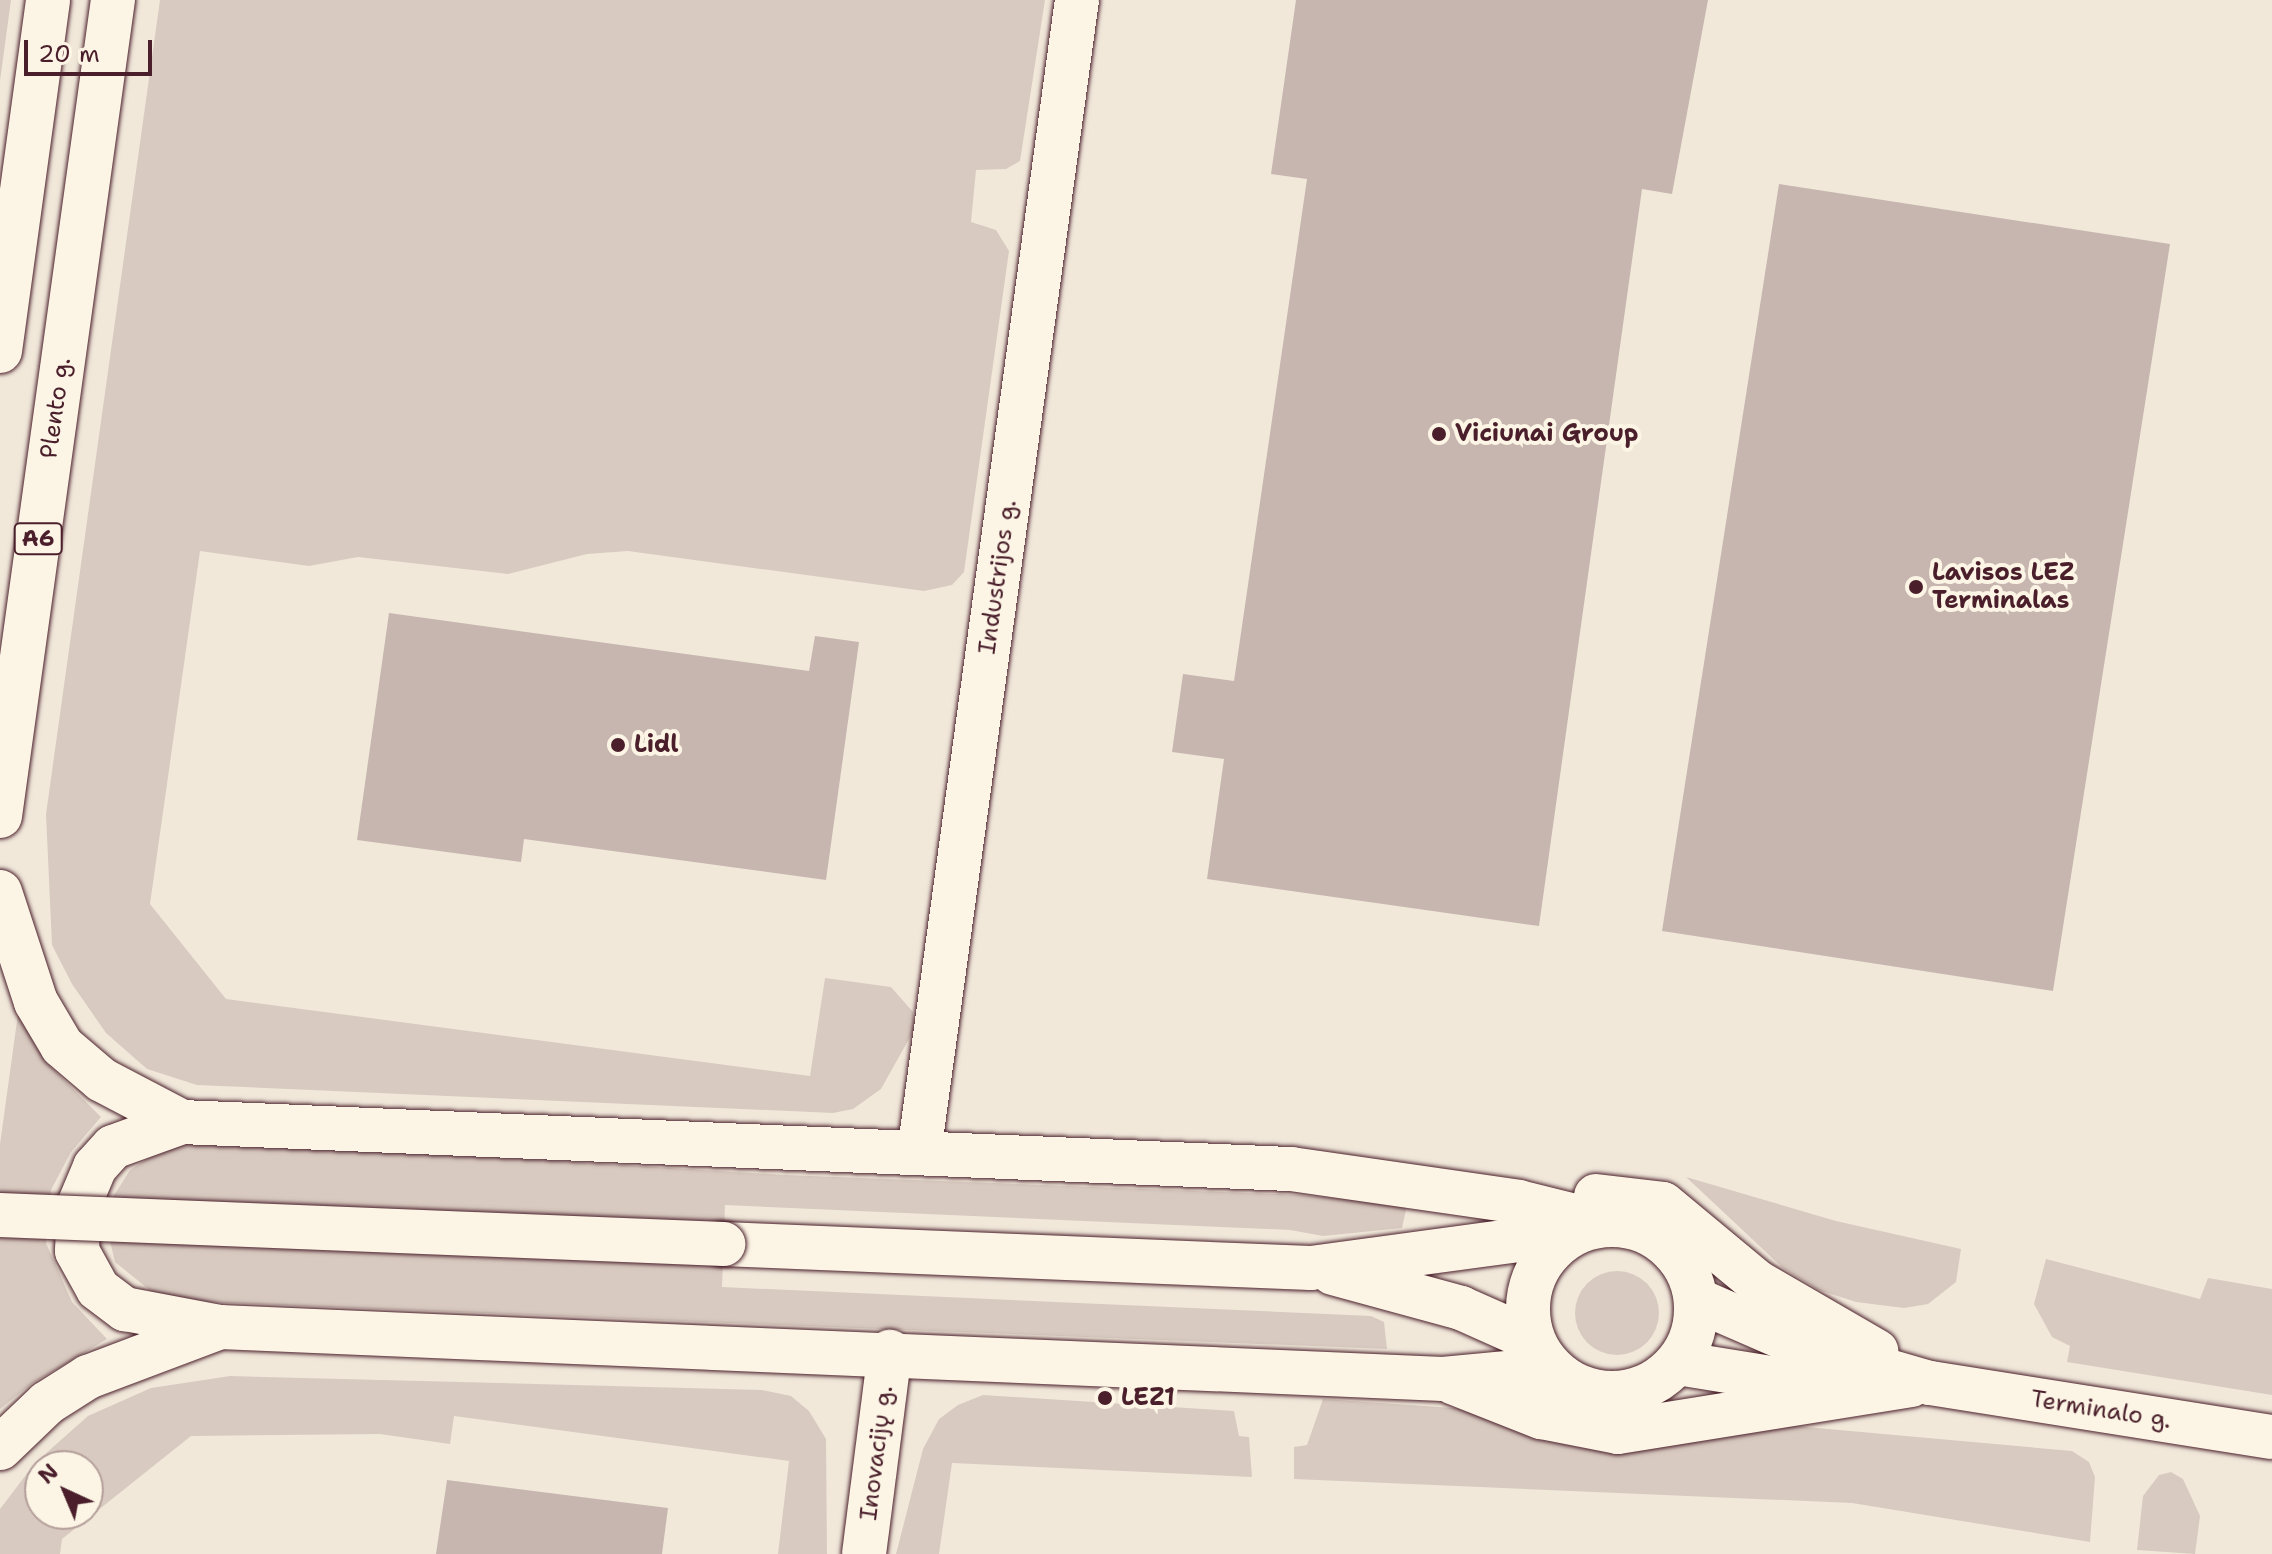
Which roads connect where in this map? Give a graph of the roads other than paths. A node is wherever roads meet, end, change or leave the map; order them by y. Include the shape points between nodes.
1 (48, 0) edge
2 (113, 0) edge
3 (1077, 0) edge
4 (0, 351) edge
5 (0, 816) edge
6 (0, 892) edge
7 (182, 1122) junction
8 (919, 1153) junction
9 (1519, 1202) junction
10 (0, 1215) edge
11 (1592, 1228) junction
12 (1311, 1268) junction
13 (1697, 1300) junction
14 (220, 1327) junction
15 (1533, 1340) junction
16 (890, 1352) junction
17 (1678, 1363) junction
18 (1443, 1379) junction
19 (1563, 1379) junction
20 (1930, 1383) junction
21 (2272, 1437) edge
22 (0, 1448) edge
23 (864, 1554) edge

1 - 4 main road
2 - 5 main road, Plento g. / A6
3 - 8 main road, Industrijos g.
6 - 7 main road via 36,1002 62,1046 102,1080
7 - 8 main road
7 - 14 main road via 113,1147 95,1167 79,1205 77,1251 98,1289 125,1309
8 - 9 main road via 1291,1169
9 - 11 main road
9 - 20 main road via 1615,1194 1663,1204 1757,1282
10 - 12 main road, bridge
11 - 12 main road
11 - 13 main road via 1639,1228 1667,1244 1688,1269
11 - 15 main road via 1551,1250 1533,1277 1527,1309
12 - 15 main road via 1461,1308
13 - 17 main road via 1694,1334
13 - 20 main road via 1805,1347
14 - 16 main road
14 - 22 main road via 88,1377 47,1403
15 - 19 main road
16 - 18 main road
16 - 23 main road, Inovacijų g.
17 - 19 main road via 1654,1384 1624,1394 1592,1392
17 - 20 main road via 1788,1384
18 - 19 main road via 1526,1371
18 - 20 main road via 1541,1417 1618,1432 1672,1419
20 - 21 main road, Terminalo g.

